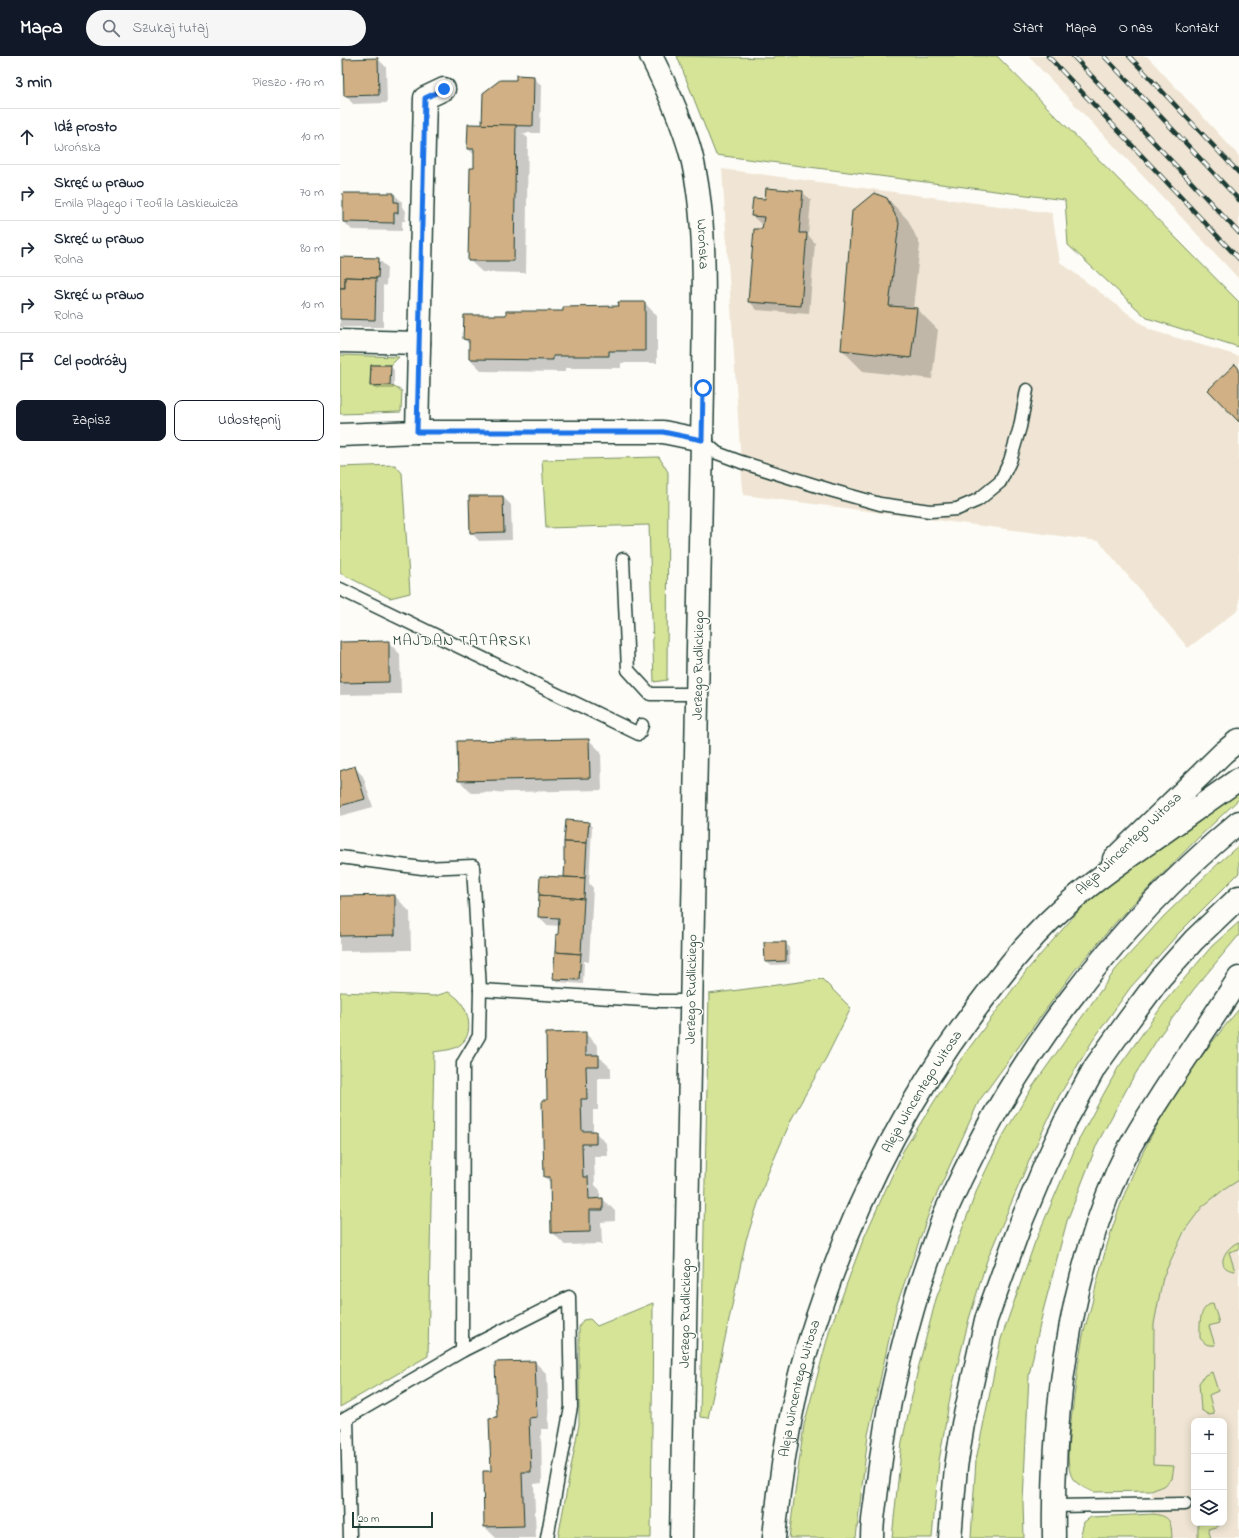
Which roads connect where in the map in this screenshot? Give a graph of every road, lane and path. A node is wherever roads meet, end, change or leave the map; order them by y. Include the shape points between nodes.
1 (651, 56) edge
2 (444, 89) dead end
3 (340, 341) edge
4 (419, 343) junction
5 (1027, 390) dead end
6 (417, 432) junction
7 (340, 435) edge
8 (702, 440) junction
9 (623, 558) dead end
10 (340, 589) edge
11 (698, 694) junction
12 (642, 725) dead end
13 (1239, 740) edge
14 (1239, 779) edge
15 (1239, 822) edge
16 (340, 857) edge
17 (1076, 896) junction
18 (1239, 897) edge
19 (1239, 978) edge
20 (480, 990) junction
21 (1239, 993) edge
22 (692, 1001) junction
23 (1205, 1031) junction
24 (462, 1351) junction
25 (343, 1419) edge
26 (1185, 1504) dead end
27 (1054, 1506) junction
28 (350, 1538) edge
29 (547, 1538) edge
30 (681, 1538) edge
31 (774, 1538) edge
32 (872, 1538) edge
33 (950, 1538) edge
34 (1054, 1538) edge

1 - 8 main road, Wrońska via 681,123 698,191 703,240
2 - 4 main road via 425,98
3 - 4 main road
4 - 6 main road
5 - 8 lane via 1010,462 1000,482 978,500 957,509 930,512 880,504 717,453
6 - 7 main road
6 - 8 main road via 663,432
8 - 11 main road, Jerzego Rudlickiego
9 - 11 lane via 628,670 650,694
10 - 12 lane via 640,734
11 - 22 main road, Jerzego Rudlickiego
13 - 17 main road, Aleja Wincentego Witosa
14 - 17 main road
15 - 32 main road via 1184,870 1108,953 1050,1028 979,1142 945,1212 918,1289 897,1368 882,1447
16 - 20 lane via 422,868 473,866
17 - 31 main road, Aleja Wincentego Witosa via 1034,937 986,994 949,1044 911,1104 880,1162 831,1277 801,1372 778,1492
18 - 33 main road via 1194,940 1160,978 1128,1021 1095,1067 1045,1165 986,1320 963,1424 956,1467
19 - 23 main road
20 - 22 lane
20 - 24 lane via 478,1036 463,1063
21 - 23 main road
22 - 30 main road, Jerzego Rudlickiego
23 - 27 main road via 1143,1124 1118,1170 1087,1255 1062,1374 1056,1436
24 - 25 lane
24 - 29 lane via 569,1298 572,1407
25 - 28 lane
26 - 27 lane
27 - 34 main road

